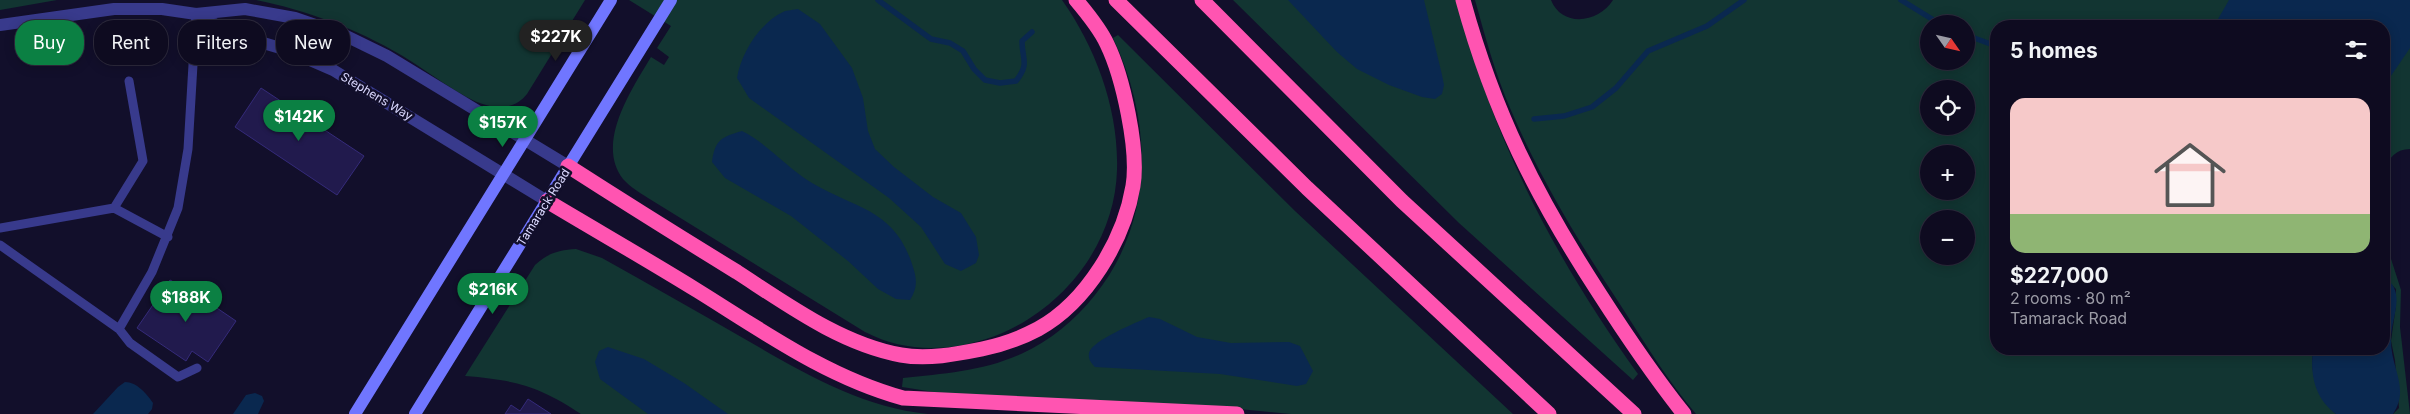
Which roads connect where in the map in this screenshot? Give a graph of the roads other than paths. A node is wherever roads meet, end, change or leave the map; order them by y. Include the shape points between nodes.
1 (611, 0) edge
2 (671, 0) edge
3 (1076, 0) edge
4 (1116, 0) edge
5 (1202, 0) edge
6 (1463, 0) edge
7 (196, 14) junction
8 (0, 25) edge
9 (129, 81) dead end
10 (525, 139) junction
11 (568, 166) junction
12 (504, 173) junction
13 (547, 201) junction
14 (114, 208) junction
15 (0, 228) edge
16 (168, 236) junction
17 (0, 245) edge
18 (118, 329) junction
19 (197, 368) dead end
20 (356, 414) edge
21 (415, 414) edge
22 (1237, 414) edge
23 (1549, 414) edge
24 (1634, 414) edge
25 (1684, 414) edge

1 - 10 street
2 - 11 street, Tamarack Road
3 - 11 highway via 1107,44 1116,70 1129,124 1134,161 1133,185 1116,236 1093,277 1060,313 1038,329 1015,339 966,352 905,356 857,343 767,291
4 - 23 highway via 1306,188
5 - 24 highway via 1402,201
6 - 25 highway via 1492,93 1542,201 1639,356
7 - 8 street, Stephens Way via 162,9 114,9
7 - 10 street, Stephens Way via 245,9 295,18 344,35 387,56
7 - 12 street, Stephens Way via 232,34 287,50 333,70
7 - 16 lane via 186,166 178,208
9 - 14 lane via 143,161
10 - 11 street, Stephens Way
10 - 12 street
11 - 13 street, Tamarack Road
12 - 13 street, Stephens Way
12 - 20 street
13 - 21 street, Tamarack Road
13 - 22 highway via 801,356 870,389 903,398
14 - 15 lane
14 - 16 lane
16 - 18 lane via 152,272
17 - 18 lane
18 - 19 lane via 130,343 178,377

